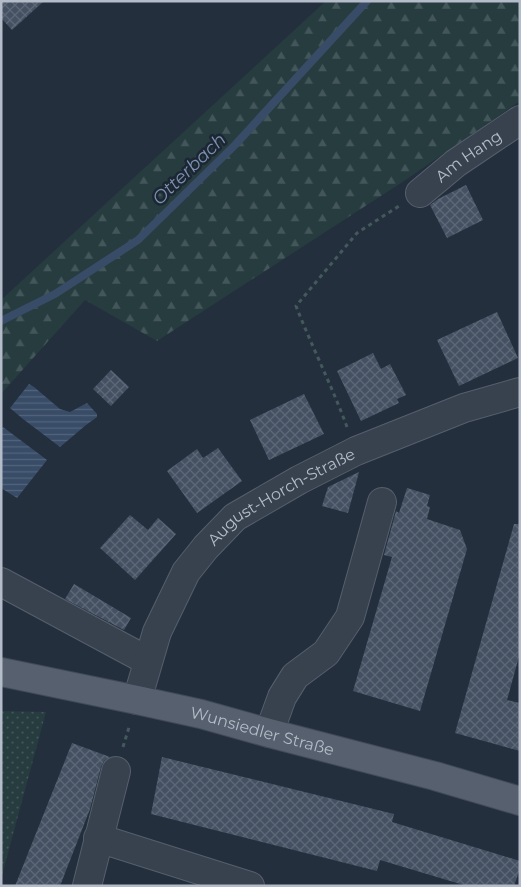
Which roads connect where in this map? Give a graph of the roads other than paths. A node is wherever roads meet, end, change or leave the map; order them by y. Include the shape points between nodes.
1 (520, 120) edge
2 (420, 193) road end
3 (520, 392) edge
4 (382, 502) dead end
5 (1, 582) edge
6 (148, 661) junction
7 (1, 672) edge
8 (137, 700) junction
9 (269, 733) junction
10 (116, 771) road end
11 (520, 801) edge
12 (98, 838) junction
13 (87, 886) edge
14 (250, 886) edge

1 - 2 street, Am Hang via 456,163
3 - 6 street, August-Horch-Straße via 464,408 356,451 235,517 186,572 157,632
4 - 9 street via 350,617 326,653 295,676 282,697
5 - 6 street
6 - 8 street, August-Horch-Straße
7 - 8 main road, Wunsiedler Straße
8 - 9 main road, Wunsiedler Straße
9 - 11 main road, Wunsiedler Straße
10 - 12 street
12 - 13 street
12 - 14 street

